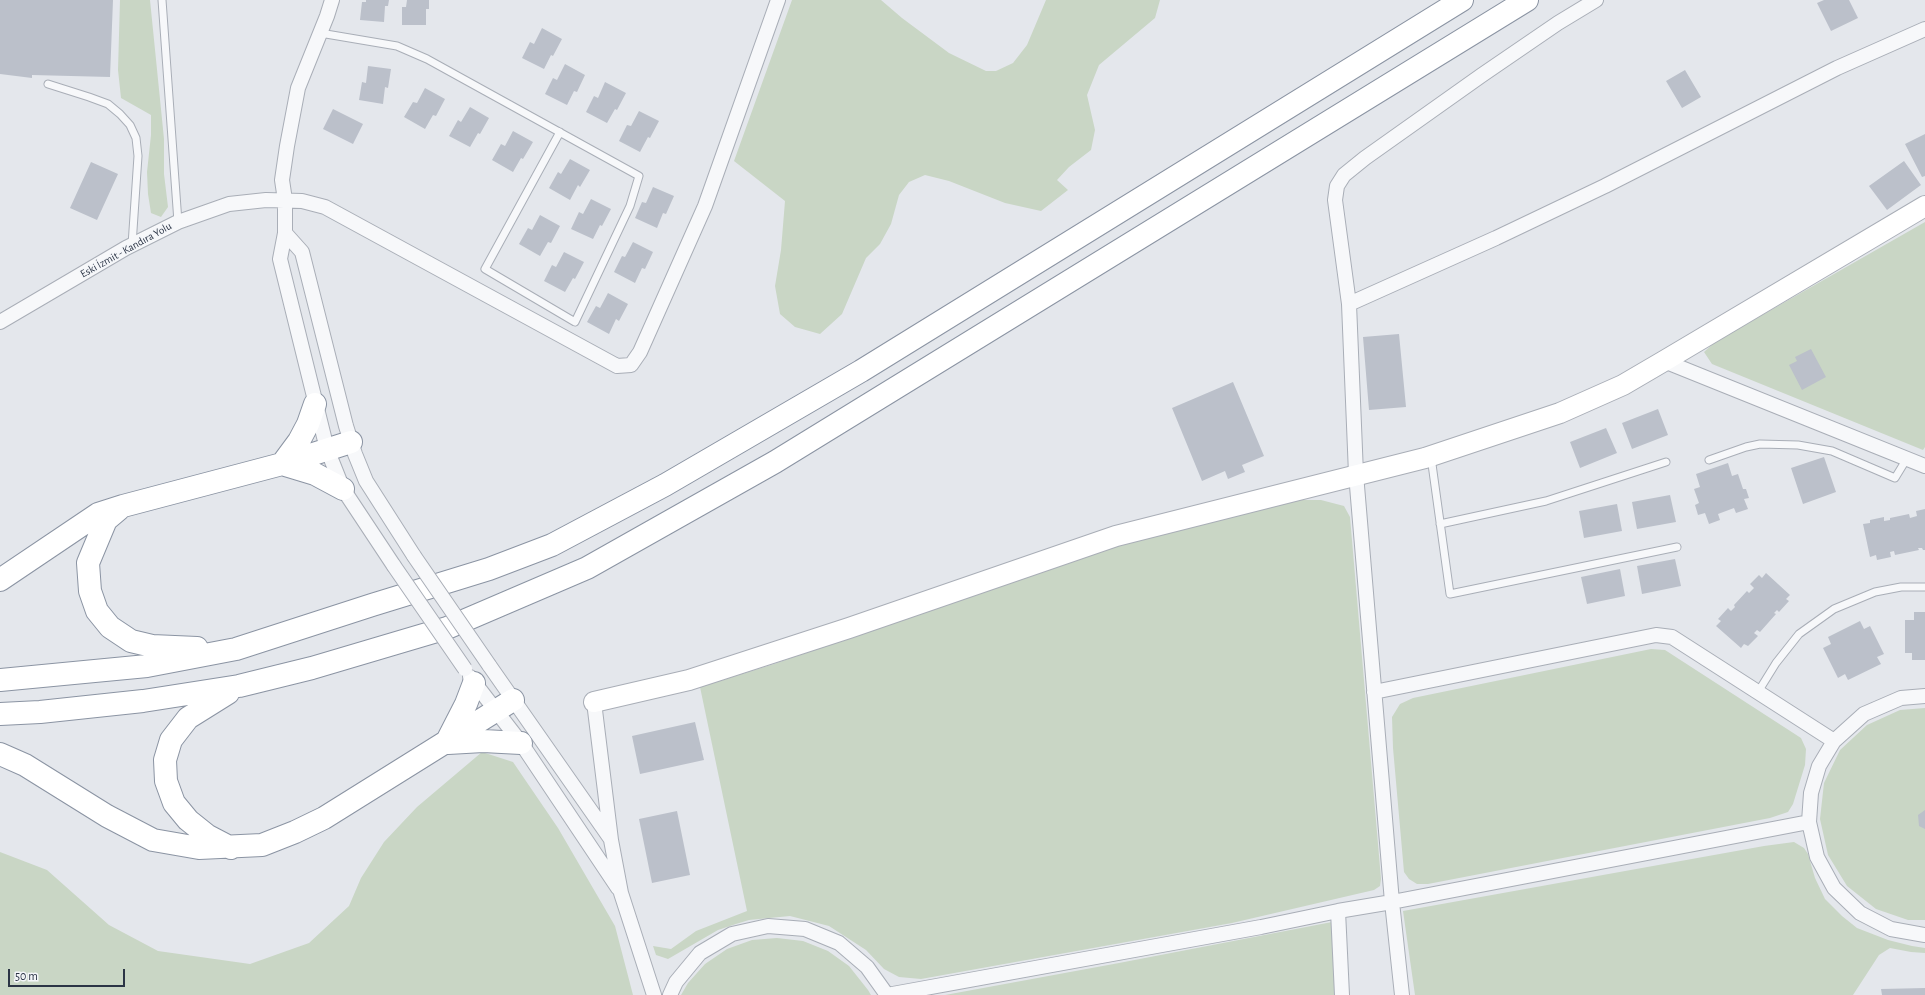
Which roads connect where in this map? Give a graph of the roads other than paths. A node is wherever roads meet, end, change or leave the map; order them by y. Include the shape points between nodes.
1 (162, 0) edge
2 (332, 0) edge
3 (778, 0) edge
4 (1462, 0) edge
5 (1526, 0) edge
6 (1596, 0) edge
7 (1925, 29) edge
8 (320, 33) junction
9 (48, 84) dead end
10 (560, 132) junction
11 (285, 200) junction
12 (1925, 206) edge
13 (178, 222) junction
14 (285, 233) junction
15 (132, 245) junction
16 (1349, 304) junction
17 (0, 322) edge
18 (1664, 361) junction
19 (315, 404) junction
20 (351, 442) junction
21 (327, 449) junction
22 (1430, 456) junction
23 (1709, 460) dead end
24 (1906, 460) junction
25 (1666, 462) dead end
26 (282, 464) junction
27 (1925, 466) edge
28 (1356, 474) junction
29 (343, 488) junction
30 (123, 506) junction
31 (1440, 524) junction
32 (1677, 547) dead end
33 (0, 580) edge
34 (1925, 587) edge
35 (236, 649) junction
36 (469, 676) junction
37 (0, 680) edge
38 (239, 686) junction
39 (1374, 692) junction
40 (1758, 692) junction
41 (1925, 696) edge
42 (594, 702) joint
43 (504, 706) junction
44 (0, 714) edge
45 (1834, 742) junction
46 (521, 743) junction
47 (445, 744) junction
48 (0, 754) edge
49 (1809, 822) junction
50 (611, 840) junction
51 (231, 848) junction
52 (621, 893) junction
53 (1392, 902) junction
54 (1338, 911) junction
55 (1925, 935) edge
56 (654, 995) edge
57 (670, 995) edge
58 (887, 995) edge
59 (1342, 995) edge
60 (1402, 995) edge

1 - 13 lane
2 - 8 street
3 - 11 street, Eski İzmit - Kandıra Yolu via 704,206 640,352 631,365 617,366 325,207
4 - 35 highway via 861,371 665,485 552,545 489,569
5 - 38 highway via 782,458 587,568 447,628 312,668
6 - 16 street via 1558,23 1344,175 1337,186 1335,200
7 - 16 street via 1837,68 1571,202
8 - 10 lane via 396,46 427,59
8 - 11 street via 298,88 283,173
9 - 15 lane via 108,104 130,125 136,138 138,156
10 - 10 lane via 639,176 630,206 575,322 485,269
11 - 13 street, Eski İzmit - Kandıra Yolu via 229,204
11 - 14 street
12 - 18 street
13 - 15 street, Eski İzmit - Kandıra Yolu
14 - 19 street via 280,259
14 - 20 street via 302,252
15 - 17 street, Eski İzmit - Kandıra Yolu
16 - 28 street
18 - 22 street via 1623,385 1560,413
18 - 24 street
19 - 21 street
19 - 26 highway via 302,436
20 - 21 highway
20 - 43 street, bridge via 366,481 489,665
21 - 26 highway
21 - 29 street
22 - 28 street
22 - 31 lane
23 - 24 lane via 1760,444 1798,445 1832,451 1896,478
24 - 27 street
25 - 31 lane via 1546,502
26 - 29 highway via 315,474
26 - 30 highway
28 - 39 street
28 - 42 street via 1116,536 849,628 703,675
29 - 36 street, bridge
30 - 33 highway via 98,514
30 - 35 highway via 106,520 88,563 90,591 97,611 110,627 131,641 152,646
31 - 32 lane via 1450,594
34 - 40 lane via 1900,587 1875,592 1834,609 1799,634 1776,663
35 - 37 highway via 148,666
36 - 43 street
36 - 47 highway via 466,704
38 - 44 highway via 143,701
38 - 51 highway via 188,718 171,740 165,760 166,781 174,803 188,820 208,836
39 - 40 street via 1656,635 1672,637
39 - 53 street
40 - 45 street
41 - 45 street via 1901,698 1864,714
42 - 50 street
43 - 46 street
43 - 47 highway
43 - 50 street
45 - 49 street via 1819,766 1811,793
46 - 47 highway via 483,741
46 - 52 street
47 - 51 highway via 324,818 262,845
48 - 51 highway via 25,765 108,816 153,840 199,848
49 - 53 street
49 - 55 street via 1817,857 1839,893 1860,913 1891,929
50 - 52 street
52 - 56 street
53 - 54 street
53 - 60 street
54 - 58 street via 1253,929
54 - 59 street
57 - 58 street via 676,982 700,954 732,934 768,926 805,928 839,943 867,967

